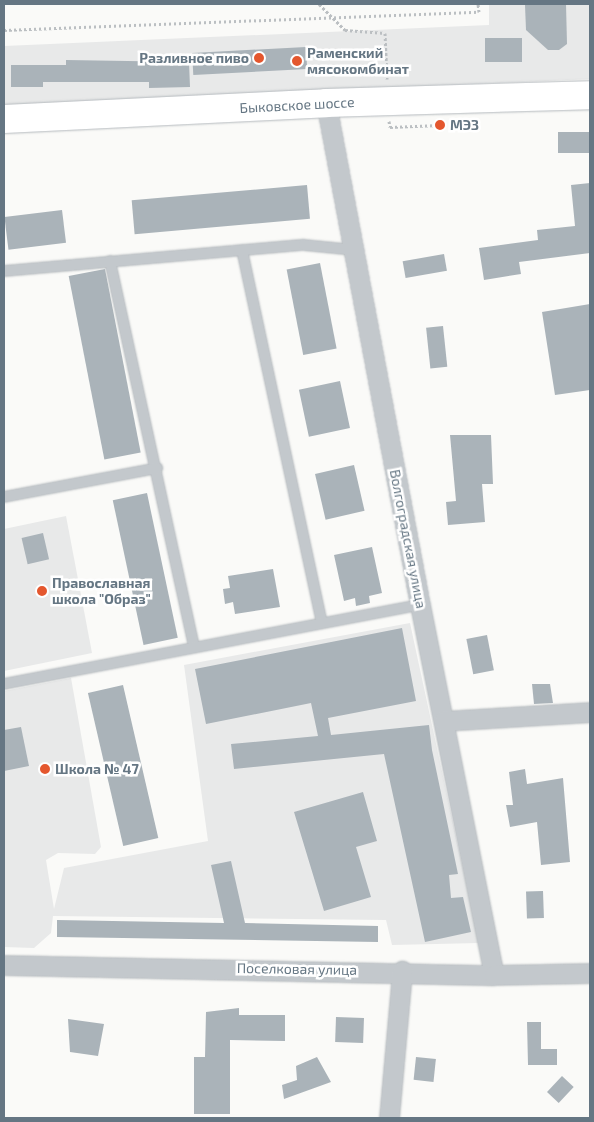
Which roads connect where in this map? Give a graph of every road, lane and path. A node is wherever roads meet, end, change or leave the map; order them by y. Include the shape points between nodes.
1 (319, 4) edge
2 (478, 4) edge
3 (333, 18) junction
4 (4, 30) edge
5 (590, 95) edge
6 (388, 101) junction
7 (326, 103) junction
8 (4, 119) edge
9 (440, 125) dead end
10 (242, 250) junction
11 (354, 250) junction
12 (110, 261) junction
13 (4, 271) edge
14 (157, 468) junction
15 (4, 497) edge
16 (420, 605) junction
17 (322, 623) junction
18 (194, 647) junction
19 (4, 684) edge
20 (590, 712) edge
21 (444, 721) junction
22 (4, 965) edge
23 (402, 970) junction
24 (590, 973) edge
25 (494, 975) junction
26 (389, 1118) edge

1 - 3 path
2 - 3 path via 479,12
3 - 4 path
3 - 6 path via 345,30 385,32
5 - 6 main road, Быковское шоссе
6 - 7 main road, Быковское шоссе
6 - 9 path via 390,127
7 - 8 main road, Быковское шоссе
7 - 11 street, Волгоградская улица
10 - 11 lane via 304,246
10 - 12 lane
10 - 17 lane
11 - 16 street, Волгоградская улица
12 - 13 lane
12 - 14 lane
14 - 15 lane
14 - 18 lane
16 - 17 lane
16 - 21 street, Волгоградская улица
17 - 18 lane
18 - 19 lane
20 - 21 street
21 - 25 street, Волгоградская улица
22 - 23 street, Поселковая улица
23 - 25 street, Поселковая улица
23 - 26 street
24 - 25 street, Поселковая улица

